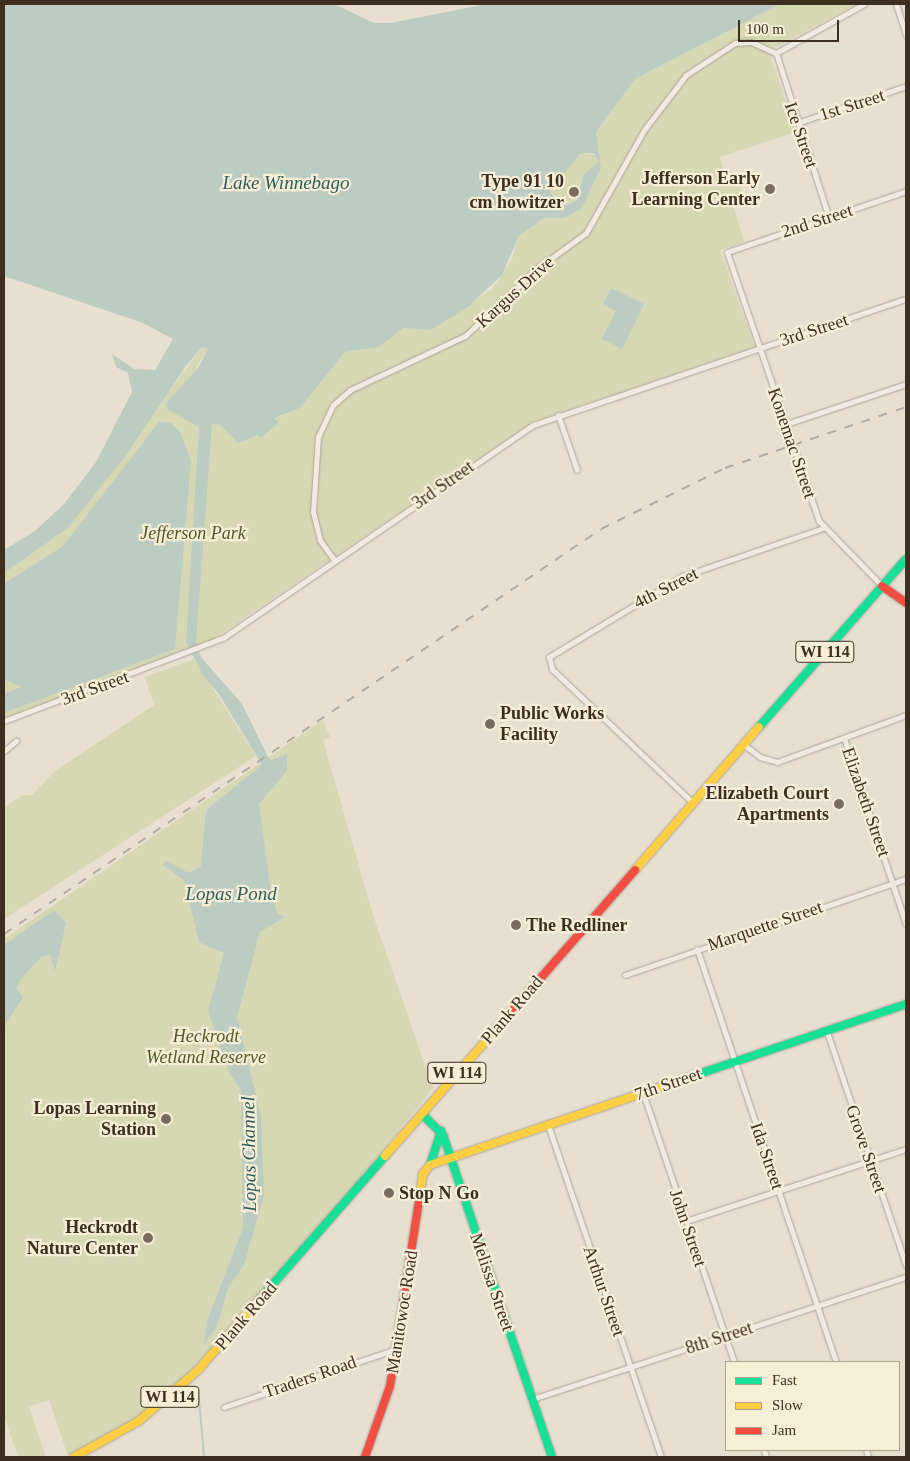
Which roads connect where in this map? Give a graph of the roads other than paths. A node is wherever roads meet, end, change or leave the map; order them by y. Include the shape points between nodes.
1 (864, 4) edge
2 (896, 4) edge
3 (906, 35) edge
4 (776, 53) junction
5 (906, 86) edge
6 (797, 123) junction
7 (906, 191) edge
8 (829, 218) junction
9 (727, 252) joint
10 (906, 299) edge
11 (759, 348) junction
12 (906, 384) edge
13 (558, 415) junction
14 (786, 424) junction
15 (577, 470) dead end
16 (823, 528) junction
17 (906, 559) edge
18 (335, 561) junction
19 (882, 586) junction
20 (906, 603) edge
21 (906, 715) edge
22 (4, 721) edge
23 (844, 738) junction
24 (16, 741) dead end
25 (742, 744) junction
26 (4, 751) edge
27 (692, 802) junction
28 (906, 879) edge
29 (893, 883) junction
30 (906, 924) edge
31 (697, 949) junction
32 (624, 975) dead end
33 (906, 1004) edge
34 (827, 1032) junction
35 (735, 1062) junction
36 (643, 1093) junction
37 (422, 1114) junction
38 (548, 1125) junction
39 (442, 1131) junction
40 (906, 1149) edge
41 (450, 1157) junction
42 (870, 1161) junction
43 (430, 1165) junction
44 (779, 1191) junction
45 (686, 1222) junction
46 (906, 1266) edge
47 (906, 1277) edge
48 (817, 1306) junction
49 (725, 1336) junction
50 (396, 1349) junction
51 (734, 1361) edge
52 (836, 1361) edge
53 (630, 1368) junction
54 (532, 1399) junction
55 (224, 1407) dead end
56 (74, 1457) edge
57 (365, 1457) edge
58 (552, 1457) edge
59 (660, 1457) edge

1 - 4 street
2 - 3 street
4 - 6 street, Ice Street
4 - 18 street, Kargus Drive via 751,42 735,43 686,76 644,130 586,233 539,267 465,336 350,390 333,405 318,437 313,512 320,540
5 - 6 street, 1st Street
6 - 8 street, Ice Street
7 - 8 street, 2nd Street
8 - 9 street, 2nd Street
9 - 11 street, Konemac Street
10 - 11 street, 3rd Street
11 - 13 street, 3rd Street
11 - 14 street, Konemac Street
12 - 14 street
13 - 15 street
13 - 18 street, 3rd Street via 504,442
14 - 16 street, Konemac Street
16 - 19 street, Konemac Street
16 - 27 street, 4th Street via 683,576 555,650 548,659 552,669
17 - 19 street, Plank Road / WI 114
18 - 22 street, 3rd Street via 245,625 199,649
19 - 20 street, Konemac Street
19 - 25 street, Plank Road / WI 114
21 - 23 street
23 - 25 street via 777,762 760,757
23 - 29 street, Elizabeth Street
24 - 26 street
25 - 27 street, Plank Road / WI 114
27 - 37 street, Plank Road / WI 114
28 - 29 street, Marquette Street
29 - 30 street, Elizabeth Street
29 - 31 street, Marquette Street
31 - 32 street, Marquette Street
31 - 35 street, Ida Street
33 - 34 street, 7th Street
34 - 35 street, 7th Street
34 - 42 street, Grove Street
35 - 36 street, 7th Street
35 - 44 street, Ida Street
36 - 38 street, 7th Street
36 - 45 street, John Street
37 - 39 street
37 - 56 street, Plank Road / WI 114 via 186,1382 126,1430
38 - 41 street, 7th Street
38 - 53 street, Arthur Street
39 - 41 street, Melissa Street
39 - 43 street, Manitowoc Road
40 - 42 street
41 - 43 street, 7th Street
41 - 54 street, Melissa Street
42 - 44 street
42 - 46 street, Grove Street
43 - 50 street, Manitowoc Road via 423,1174
44 - 45 street
44 - 48 street, Ida Street
45 - 49 street, John Street
47 - 48 street, 8th Street
48 - 49 street, 8th Street
48 - 52 street, Ida Street
49 - 51 street, John Street
49 - 53 street, 8th Street
50 - 55 street, Traders Road
50 - 57 street, Manitowoc Road via 385,1405
53 - 54 street, 8th Street
53 - 59 street, Arthur Street
54 - 58 street, Melissa Street

